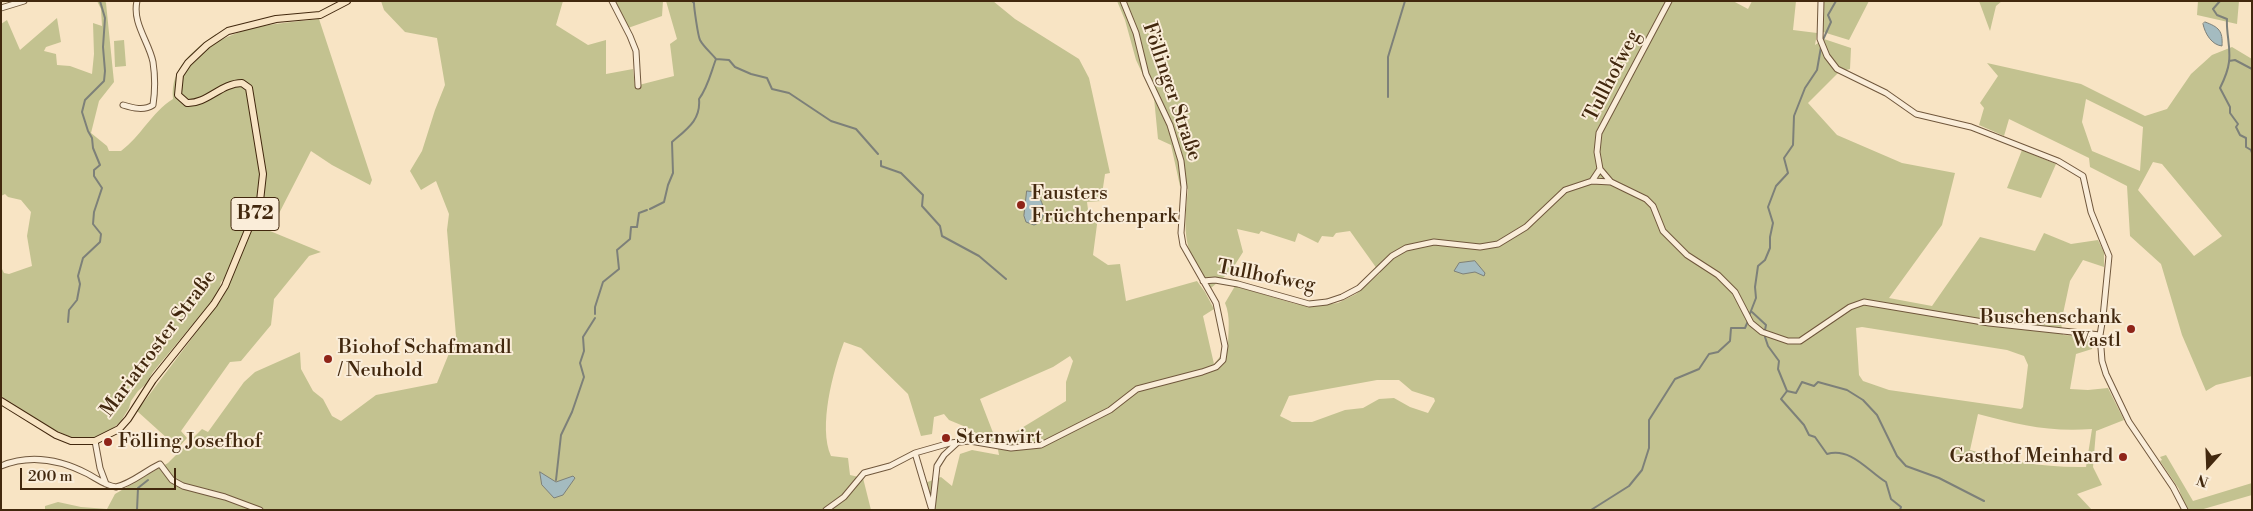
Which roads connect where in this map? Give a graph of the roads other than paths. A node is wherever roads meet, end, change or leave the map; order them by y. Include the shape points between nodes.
1 (24, 1) edge
2 (137, 1) edge
3 (347, 1) edge
4 (612, 1) edge
5 (1124, 1) edge
6 (1669, 1) edge
7 (1821, 1) edge
8 (1, 8) edge
9 (638, 86) dead end
10 (123, 105) dead end
11 (1600, 169) junction
12 (1592, 181) junction
13 (1611, 182) junction
14 (1203, 281) junction
15 (2100, 334) junction
16 (1, 401) edge
17 (95, 441) junction
18 (958, 443) junction
19 (915, 453) junction
20 (1, 466) edge
21 (106, 484) junction
22 (932, 509) edge
23 (260, 510) edge
24 (826, 510) edge
25 (2185, 510) edge

1 - 8 street
2 - 10 street via 142,32 152,60 153,105 135,108
3 - 17 main road, Mariatroster Straße / B72 via 320,15 276,19 228,31 195,54 180,75 178,93 187,103 201,100 234,83 242,83 249,88 263,174 261,195 221,294 153,380 123,425
4 - 9 street via 636,51
5 - 14 street, Föllinger Straße via 1146,74 1166,117 1181,162 1184,187 1181,232 1186,252
6 - 11 street, Tullhofweg via 1599,133 1597,152
7 - 15 street via 1820,39 1830,62 1837,69 1886,92 1911,111 1971,127 2058,161 2083,176 2091,212 2109,256
11 - 12 street
11 - 13 street
12 - 13 street
12 - 14 street, Tullhofweg via 1565,190 1526,227 1498,244 1480,247 1434,242 1406,248 1392,256 1359,288 1327,302 1310,304 1238,284
13 - 15 street via 1646,199 1653,206 1663,231 1735,292 1751,323 1762,332 1800,341 1850,307 1871,302 1990,323
14 - 18 street, Föllinger Straße via 1216,304 1225,346 1223,360 1216,367 1138,389 1110,410 1041,445 1011,448 976,441
15 - 25 street via 2102,361 2113,391
16 - 17 main road, Mariatroster Straße via 62,438
17 - 21 street
18 - 19 street
18 - 22 street via 937,466
19 - 22 street
19 - 24 street via 890,466 864,473 844,497
20 - 21 street via 27,459 43,459 71,467
21 - 23 street via 123,486 160,464 172,480 183,486

